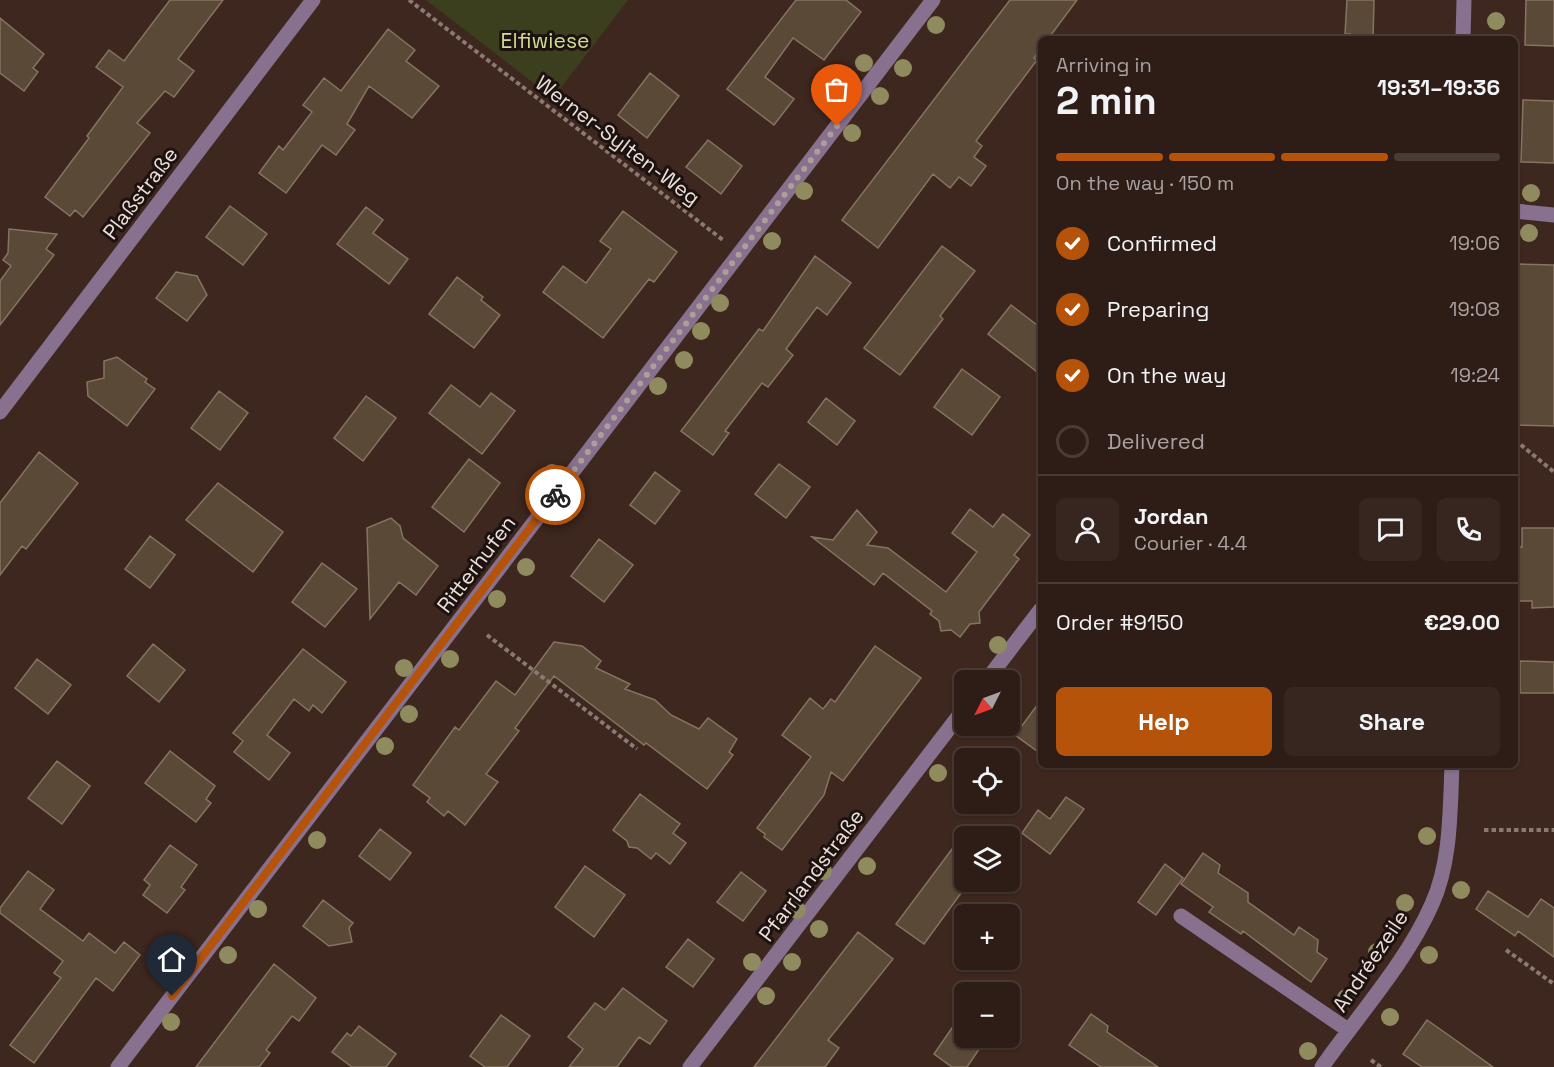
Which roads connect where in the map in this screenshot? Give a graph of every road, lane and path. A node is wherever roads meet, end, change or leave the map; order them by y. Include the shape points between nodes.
1 (313, 0) edge
2 (410, 0) edge
3 (933, 0) edge
4 (1464, 0) edge
5 (1463, 36) edge
6 (1518, 211) edge
7 (1554, 215) edge
8 (723, 240) dead end
9 (0, 412) edge
10 (1518, 442) edge
11 (1554, 472) edge
12 (1038, 613) edge
13 (487, 634) dead end
14 (994, 670) edge
15 (954, 722) edge
16 (637, 749) dead end
17 (1452, 768) edge
18 (1484, 830) dead end
19 (1554, 830) edge
20 (1180, 916) dead end
21 (1506, 950) dead end
22 (1554, 984) edge
23 (1348, 1030) junction
24 (1371, 1060) dead end
25 (118, 1067) edge
26 (690, 1067) edge
27 (1322, 1067) edge
28 (1381, 1067) edge

1 - 9 street, Plaßstraße
2 - 8 path, Werner-Sylten-Weg
3 - 25 street, Ritterhufen
4 - 5 street
6 - 7 street
10 - 11 path
12 - 14 street
13 - 16 path
15 - 26 street, Pfarrlandstraße
17 - 23 street, Andréezeile via 1449,830 1432,903 1407,949
18 - 19 path
20 - 23 street
21 - 22 path
23 - 27 street, Andréezeile
24 - 28 path

